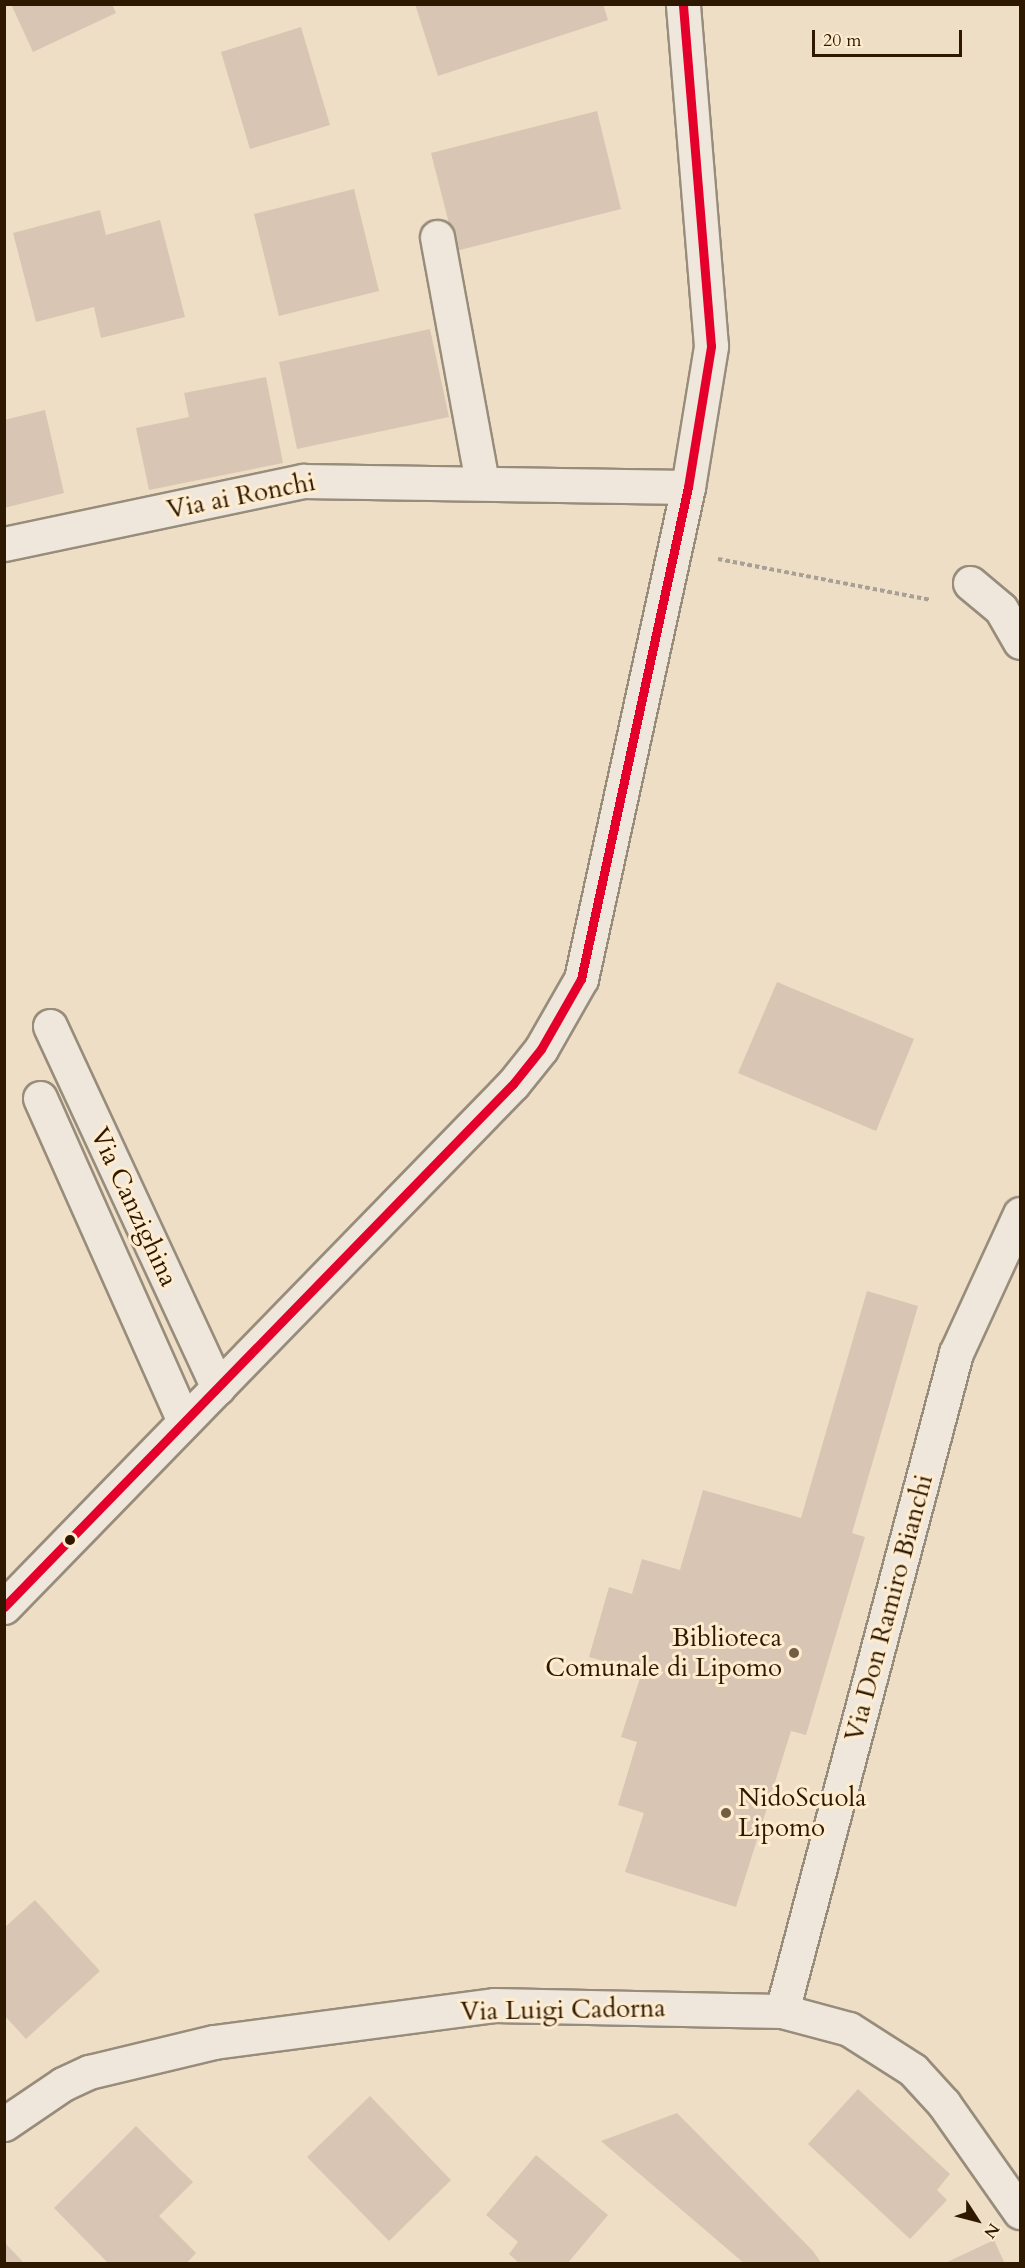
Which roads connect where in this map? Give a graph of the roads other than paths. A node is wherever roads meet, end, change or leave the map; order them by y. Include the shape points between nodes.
1 (682, 4) edge
2 (437, 237) dead end
3 (482, 483) junction
4 (688, 487) junction
5 (4, 544) edge
6 (970, 583) road end
7 (1020, 642) edge
8 (50, 1026) dead end
9 (40, 1098) dead end
10 (1020, 1214) edge
11 (218, 1388) junction
12 (184, 1421) junction
13 (4, 1607) edge
14 (782, 2011) junction
15 (4, 2124) edge
16 (1020, 2212) edge

1 - 4 street via 711,346
2 - 3 street
3 - 4 street, Via ai Ronchi
3 - 5 street, Via ai Ronchi via 303,481
4 - 11 street via 590,952 566,1009 513,1084
6 - 7 street via 1001,609
8 - 11 street, Via Canzighina
9 - 12 street, Via Canzighina
10 - 14 street, Via Don Ramiro Bianchi via 956,1353
11 - 12 street
12 - 13 street
14 - 15 street, Via Luigi Cadorna via 494,2005 214,2042 89,2072 63,2084
14 - 16 street, Via Luigi Cadorna via 849,2029 913,2070 944,2104

